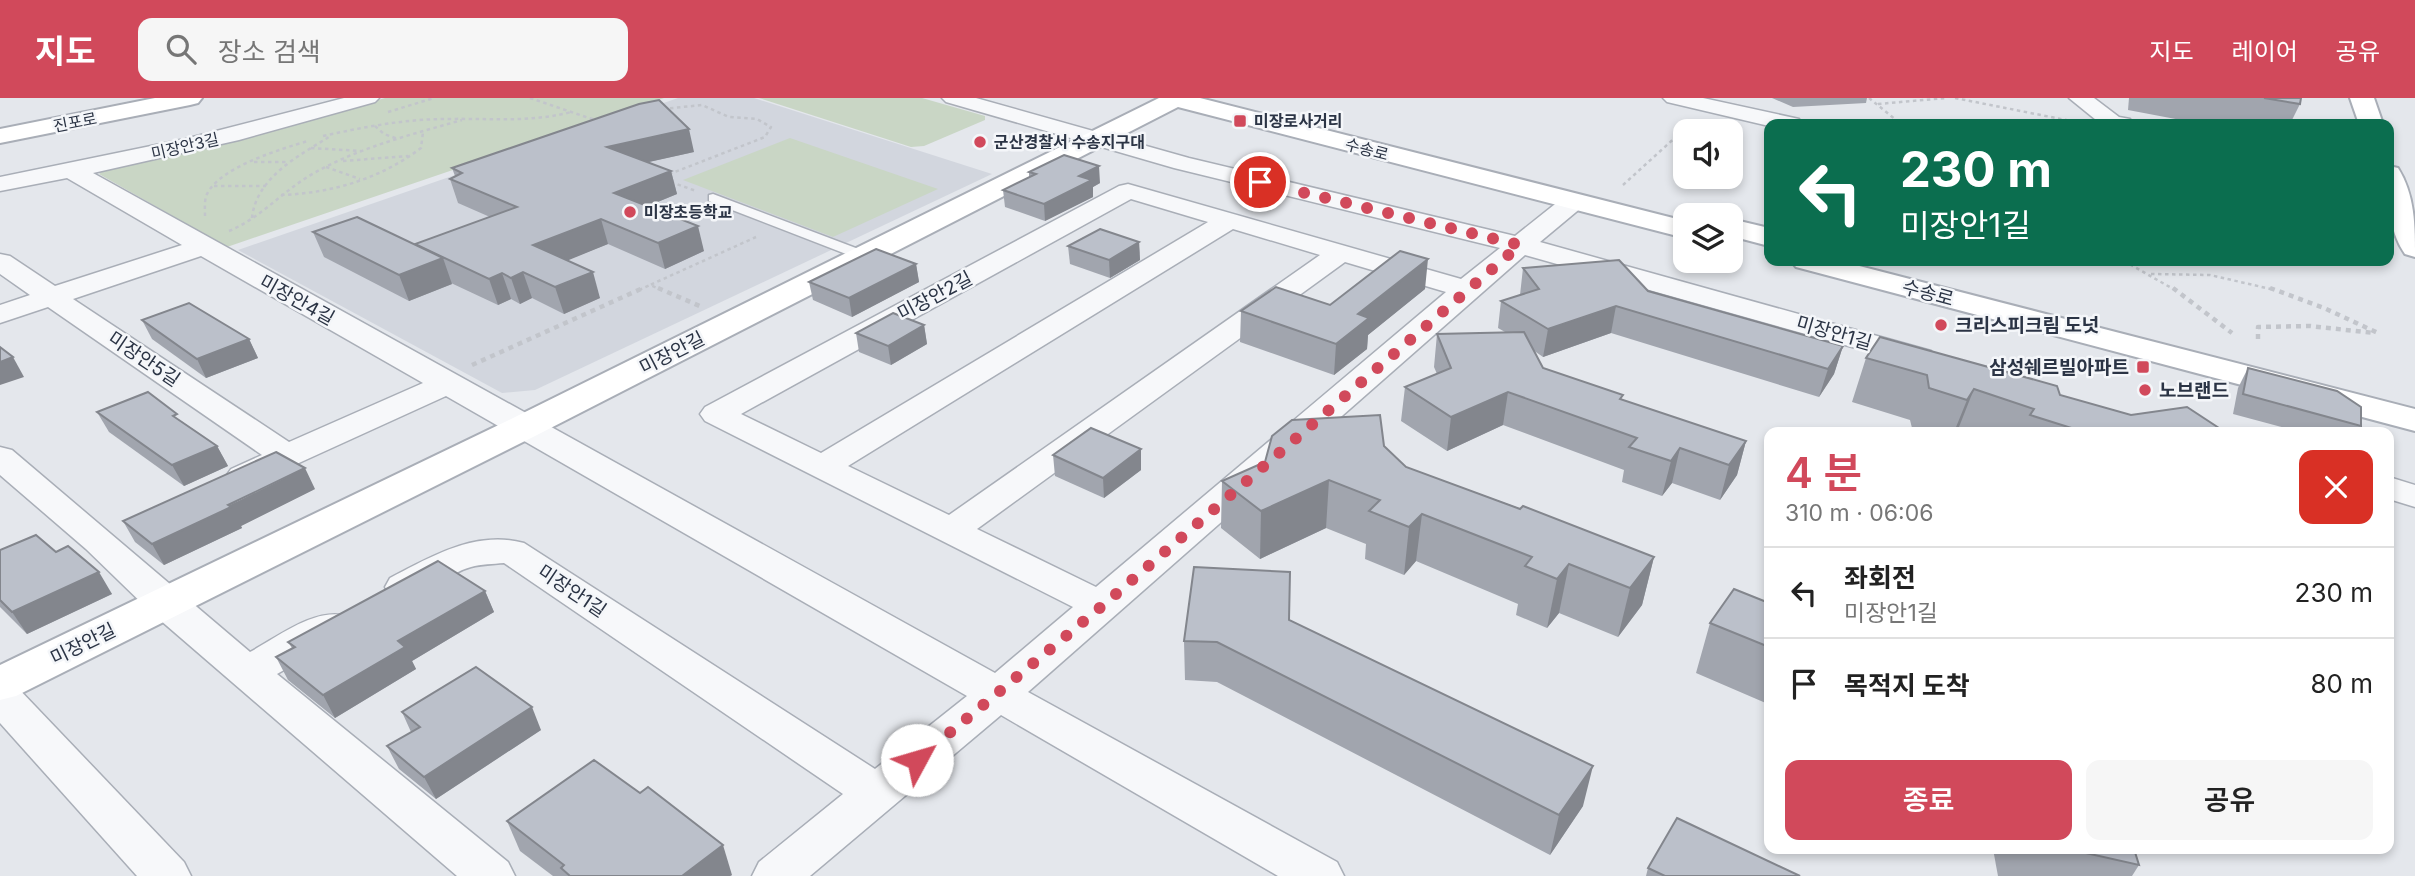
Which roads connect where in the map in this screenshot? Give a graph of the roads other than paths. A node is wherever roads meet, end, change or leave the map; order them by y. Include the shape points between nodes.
1 (142, 98) edge
2 (190, 98) edge
3 (953, 98) edge
4 (1175, 98) edge
5 (1218, 98) edge
6 (1674, 98) edge
7 (2080, 98) edge
8 (2362, 98) edge
9 (375, 106) edge
10 (1768, 119) edge
11 (2108, 119) edge
12 (2369, 119) edge
13 (0, 125) edge
14 (0, 136) edge
15 (1097, 138) junction
16 (71, 171) junction
17 (0, 184) edge
18 (2394, 191) edge
19 (713, 198) road end
20 (1573, 202) junction
21 (1673, 212) edge
22 (1230, 220) junction
23 (1673, 227) edge
24 (1743, 230) edge
25 (1764, 236) edge
26 (213, 240) junction
27 (1520, 245) junction
28 (1743, 245) edge
29 (2415, 248) edge
30 (1764, 250) edge
31 (1341, 253) junction
32 (864, 256) junction
33 (0, 262) edge
34 (1825, 266) edge
35 (1883, 266) edge
36 (1466, 289) junction
37 (52, 297) junction
38 (0, 314) edge
39 (1948, 365) edge
40 (445, 381) junction
41 (2415, 402) edge
42 (2415, 420) edge
43 (524, 427) junction
44 (287, 456) junction
45 (0, 457) edge
46 (822, 467) junction
47 (212, 490) edge
48 (2394, 490) edge
49 (2415, 496) edge
50 (951, 531) junction
51 (166, 604) junction
52 (1102, 606) junction
53 (248, 671) junction
54 (0, 684) edge
55 (998, 694) junction
56 (0, 696) edge
57 (876, 793) junction
58 (167, 876) edge
59 (491, 876) edge
60 (776, 876) edge
61 (1320, 876) edge

1 - 13 street, 진포로
2 - 14 street, 진포로
3 - 15 street
4 - 15 street, 미장안길
4 - 20 street, 수송로
5 - 21 street, 수송로
6 - 10 street
7 - 11 street
8 - 12 street
9 - 16 street, 미장안3길
15 - 27 street, 미장안1길
15 - 32 street, 미장안길
16 - 17 street, 미장안3길
16 - 26 street, 미장안4길
18 - 29 street
19 - 32 lane
20 - 23 street, 수송로
20 - 27 street
22 - 31 street, 미장안2길
22 - 46 street
22 - 46 street, 미장안2길 via 1128,191 716,414
24 - 25 street
26 - 37 street
26 - 40 street, 미장안4길
27 - 36 street
27 - 39 street, 미장안1길
28 - 30 street
31 - 36 street, 미장안2길
31 - 50 street
32 - 43 street, 미장안길
33 - 37 street, 미장안5길
34 - 42 street, 수송로
35 - 41 street, 수송로
36 - 52 street
37 - 38 street
37 - 44 street, 미장안5길
40 - 43 street, 미장안4길
40 - 44 street
43 - 51 street, 미장안길
43 - 55 street
44 - 47 street
45 - 51 street via 112,535
46 - 50 street, 미장안2길
48 - 49 street
50 - 52 street, 미장안2길
51 - 53 street
51 - 54 street, 미장안길
52 - 55 street
53 - 57 street, 미장안1길 via 461,556 511,551
53 - 59 street
55 - 57 street
55 - 61 street
56 - 58 street
57 - 60 street

